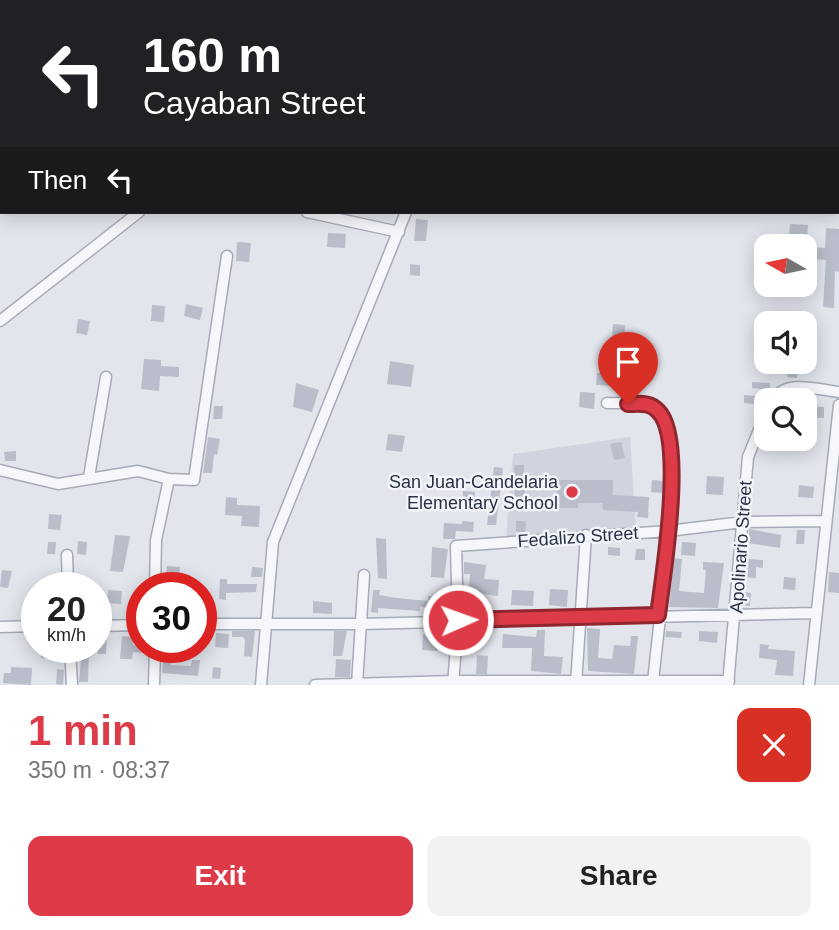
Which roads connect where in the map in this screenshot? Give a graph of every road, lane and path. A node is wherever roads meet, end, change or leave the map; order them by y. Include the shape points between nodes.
1 (136, 214) edge
2 (316, 214) edge
3 (405, 214) edge
4 (399, 232) junction
5 (227, 256) dead end
6 (0, 321) edge
7 (106, 377) dead end
8 (786, 388) edge
9 (804, 388) edge
10 (817, 390) edge
11 (839, 393) edge
12 (607, 403) dead end
13 (839, 405) edge
14 (754, 442) edge
15 (0, 470) edge
16 (89, 477) junction
17 (169, 479) junction
18 (825, 521) junction
19 (743, 522) junction
20 (668, 531) junction
21 (586, 535) junction
22 (67, 555) dead end
23 (68, 572) edge
24 (155, 572) edge
25 (364, 575) dead end
26 (814, 613) junction
27 (658, 615) junction
28 (582, 616) junction
29 (736, 617) junction
30 (458, 620) junction
31 (264, 623) junction
32 (217, 624) edge
33 (360, 624) junction
34 (21, 626) edge
35 (0, 627) edge
36 (71, 663) edge
37 (155, 663) edge
38 (454, 683) edge
39 (576, 683) edge
40 (653, 683) edge
41 (729, 683) edge
42 (72, 685) edge
43 (154, 685) edge
44 (261, 685) edge
45 (315, 685) edge
46 (357, 685) edge
47 (809, 685) edge

1 - 6 street
2 - 4 street
3 - 4 street
4 - 31 street via 284,508 273,542
5 - 17 street via 194,480
7 - 16 street
8 - 9 street
10 - 11 street
12 - 20 street via 649,404 660,412 671,448
13 - 18 street
14 - 19 street, Apolinario Street via 748,457
15 - 16 street via 58,484
16 - 17 street via 138,471
17 - 24 street via 156,540
18 - 19 street, Fedalizo Street
18 - 26 street
19 - 20 street, Fedalizo Street
19 - 29 street, Apolinario Street
20 - 21 street, Fedalizo Street
20 - 27 street
21 - 28 street
21 - 30 street, Fedalizo Street via 456,545
22 - 23 street
25 - 33 street
26 - 29 street
26 - 47 street
27 - 28 street
27 - 29 street
27 - 40 street
28 - 30 street
28 - 39 street
29 - 41 street, Apolinario Street
30 - 33 street
30 - 38 street
31 - 32 street
31 - 33 street
31 - 44 street
33 - 46 street
34 - 35 street
36 - 42 street
37 - 43 street
38 - 39 street
38 - 46 street
39 - 40 street
40 - 41 street
45 - 46 street

